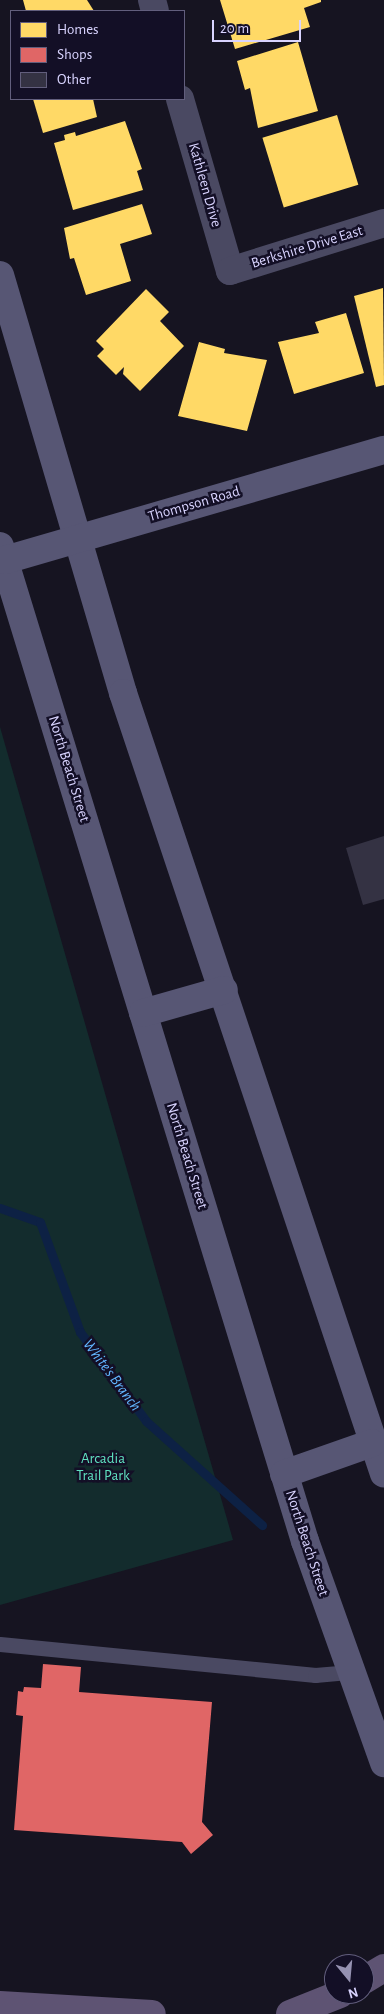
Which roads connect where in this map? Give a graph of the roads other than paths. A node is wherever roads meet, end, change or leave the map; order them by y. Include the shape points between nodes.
1 (180, 100) edge
2 (384, 223) edge
3 (230, 271) joint
4 (0, 276) edge
5 (384, 450) edge
6 (77, 538) junction
7 (2, 553) edge
8 (224, 990) junction
9 (143, 1013) junction
10 (372, 1443) junction
11 (284, 1474) junction
12 (384, 1474) edge
13 (0, 1644) edge
14 (351, 1672) junction
15 (384, 1763) edge
16 (324, 2000) edge
17 (0, 2005) edge
18 (152, 2014) edge
19 (290, 2014) edge

1 - 3 street, Kathleen Drive
2 - 3 street, Berkshire Drive East
4 - 6 main road
5 - 6 main road, Thompson Road
6 - 7 main road, Thompson Road
6 - 8 main road via 124,693
7 - 9 main road, North Beach Street
8 - 9 main road
8 - 10 main road
9 - 11 main road, North Beach Street
10 - 11 main road
10 - 12 main road
11 - 14 main road, North Beach Street
13 - 14 lane via 315,1675
14 - 15 main road, North Beach Street
16 - 19 main road
17 - 18 main road

